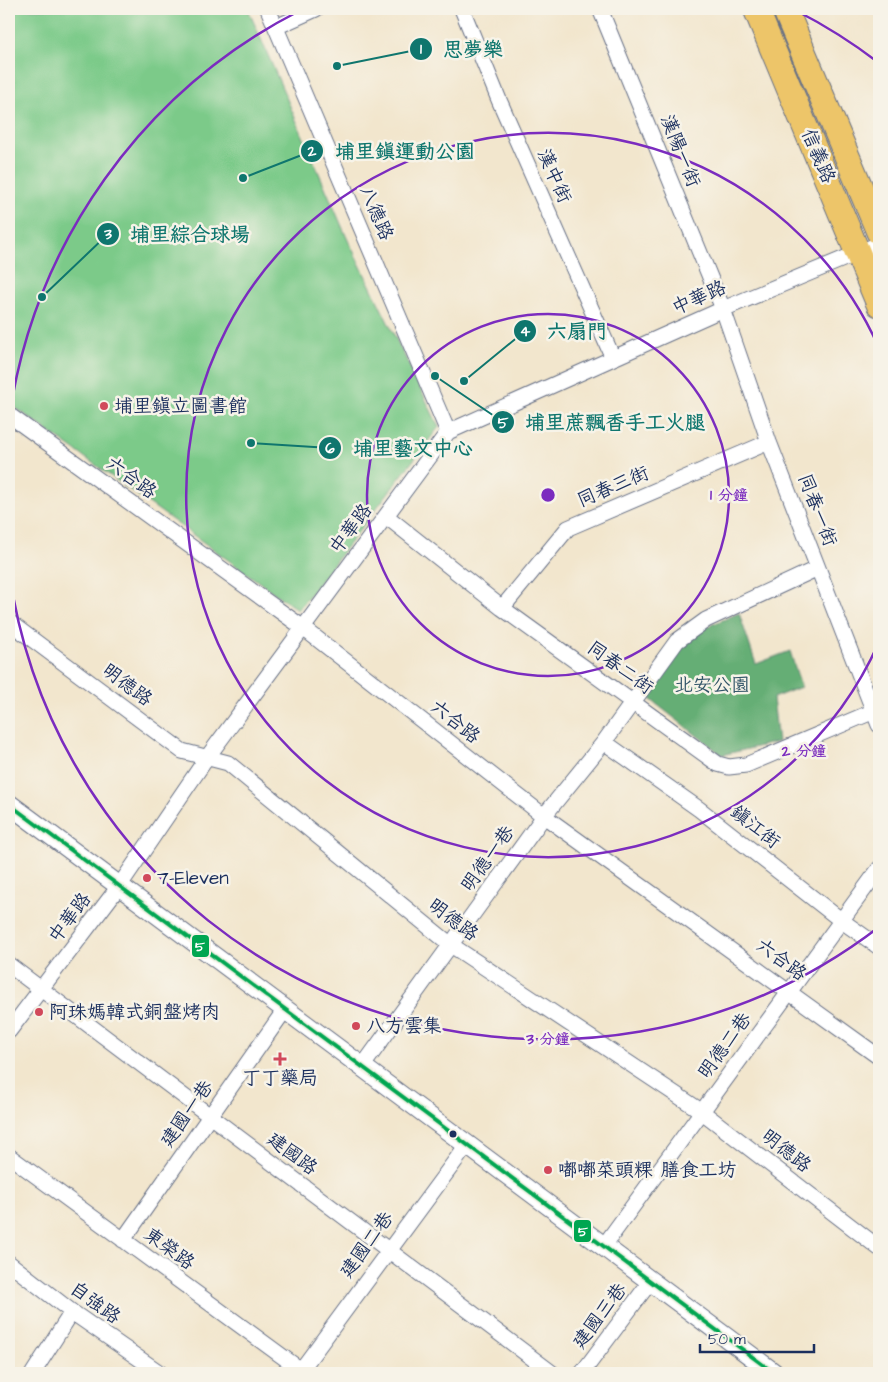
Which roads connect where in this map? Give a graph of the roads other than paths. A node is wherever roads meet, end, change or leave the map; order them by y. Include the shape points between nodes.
1 (268, 9) edge
2 (316, 9) edge
3 (462, 9) edge
4 (600, 9) edge
5 (756, 9) edge
6 (785, 9) edge
7 (276, 27) junction
8 (879, 232) edge
9 (869, 248) edge
10 (879, 304) edge
11 (723, 309) junction
12 (614, 358) junction
13 (9, 415) edge
14 (448, 432) junction
15 (769, 442) junction
16 (386, 516) junction
17 (818, 568) junction
18 (502, 608) junction
19 (9, 622) edge
20 (302, 627) junction
21 (633, 702) junction
22 (878, 715) edge
23 (604, 742) junction
24 (206, 758) junction
25 (9, 804) edge
26 (544, 816) junction
27 (879, 869) edge
28 (120, 885) junction
29 (842, 921) junction
30 (451, 945) junction
31 (879, 947) edge
32 (9, 965) edge
33 (41, 989) junction
34 (790, 991) junction
35 (284, 1010) junction
36 (9, 1031) edge
37 (879, 1057) edge
38 (362, 1067) junction
39 (702, 1111) junction
40 (210, 1116) junction
41 (467, 1145) junction
42 (9, 1156) edge
43 (123, 1240) junction
44 (603, 1247) junction
45 (879, 1248) edge
46 (388, 1250) junction
47 (9, 1263) edge
48 (650, 1282) junction
49 (72, 1312) junction
50 (303, 1372) edge
51 (32, 1373) edge
52 (160, 1373) edge
53 (552, 1373) edge
54 (582, 1373) edge
55 (774, 1373) edge

1 - 7 street, 八德路
2 - 7 street
3 - 12 street, 漢中街
4 - 11 street, 漢陽一街
5 - 9 main road, 信義路
6 - 8 main road, 信義路
7 - 14 street, 八德路
9 - 10 main road, 信義路
9 - 11 street, 中華路
11 - 12 street, 中華路
11 - 15 street, 同春一街
12 - 14 street, 中華路
13 - 20 street, 六合路
14 - 16 street, 中華路
15 - 17 street, 同春一街
15 - 18 street, 同春三街 via 568,528
16 - 18 street, 同春二街
16 - 20 street, 中華路
17 - 21 street, 明德一巷 via 706,620 677,641
17 - 22 street, 同春一街
18 - 21 street, 同春二街
19 - 24 street, 明德路 via 182,751
20 - 24 street, 中華路
20 - 26 street, 六合路
21 - 22 street, 同春二街 via 718,764 729,767 746,765
21 - 23 street, 明德一巷
23 - 26 street, 明德一巷
23 - 29 street, 鎮江街 via 700,809
24 - 28 street, 中華路
24 - 30 street, 明德路 via 228,763
25 - 28 street
26 - 30 street, 明德一巷
26 - 34 street, 六合路
27 - 29 street, 明德二巷
28 - 33 street, 中華路
28 - 35 street
29 - 31 street, 鎮江街
29 - 34 street, 明德二巷
30 - 38 street, 明德一巷
30 - 39 street, 明德路
32 - 33 street, 建國路
33 - 36 street, 中華路
33 - 40 street, 建國路
34 - 37 street, 六合路
34 - 39 street, 明德二巷
35 - 38 street
35 - 40 street, 建國一巷
38 - 41 street
39 - 44 street, 明德二巷
39 - 45 street, 明德路
40 - 43 street, 建國一巷
40 - 46 street, 建國路
41 - 44 street
41 - 46 street, 建國二巷
42 - 43 street, 東榮路
43 - 50 street, 東榮路
44 - 48 street
46 - 50 street, 建國二巷
46 - 53 street, 建國路
47 - 49 street, 自強路
48 - 54 street, 建國三巷
48 - 55 street
49 - 51 street
49 - 52 street, 自強路

